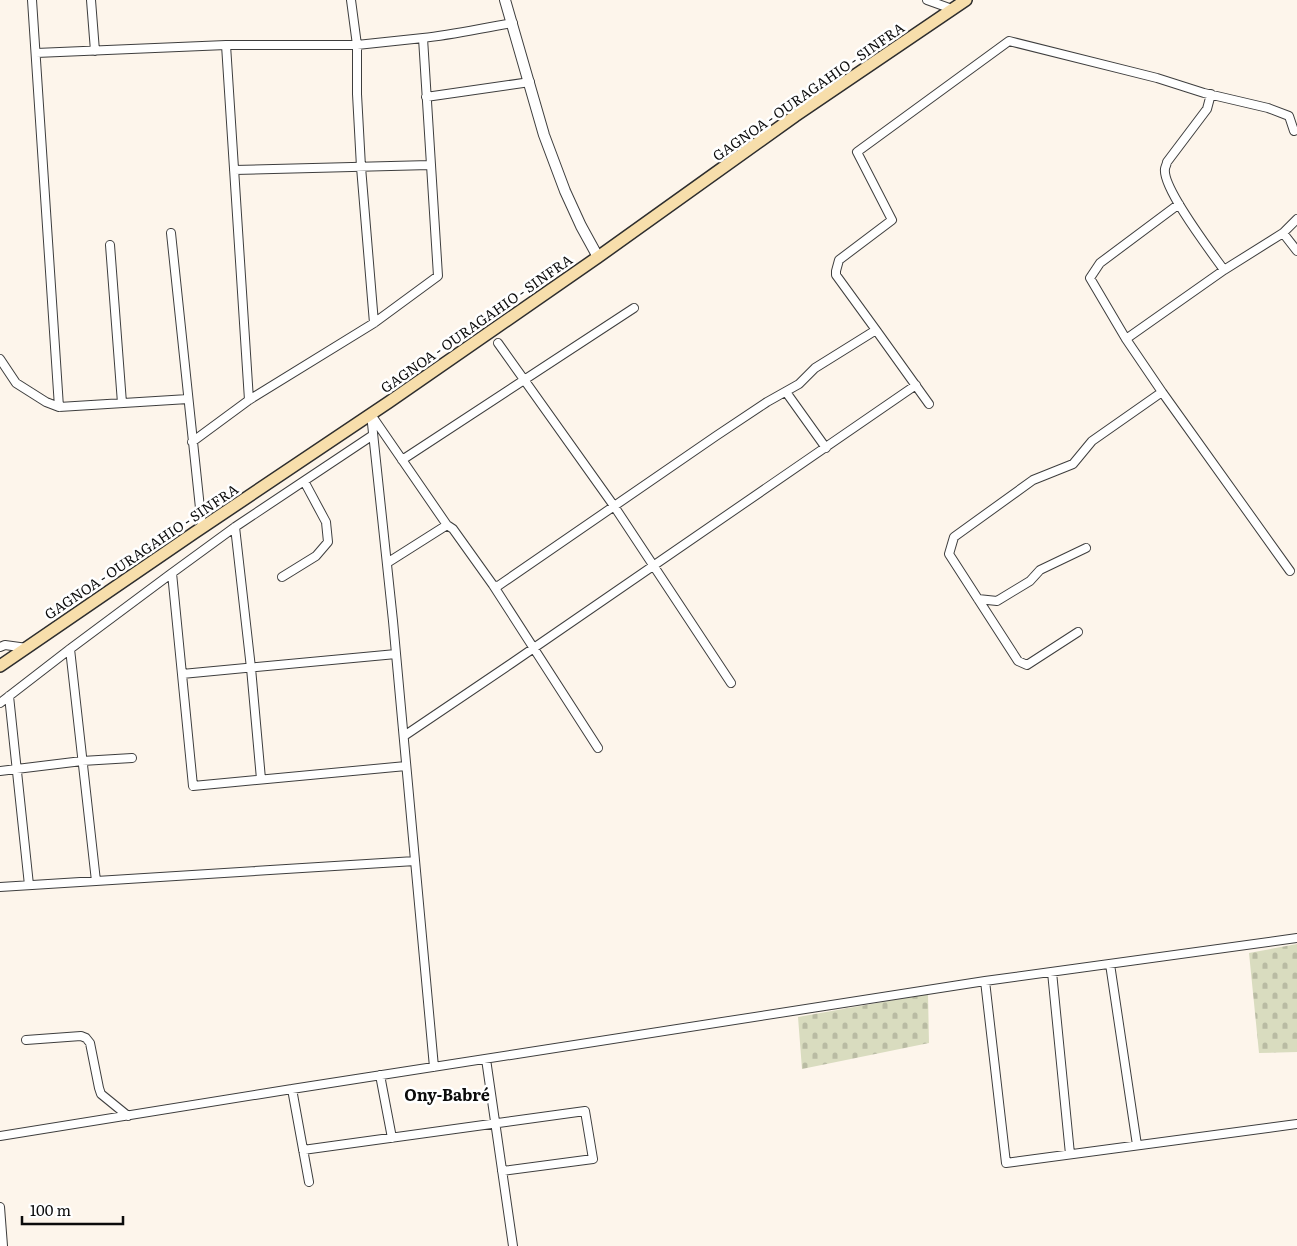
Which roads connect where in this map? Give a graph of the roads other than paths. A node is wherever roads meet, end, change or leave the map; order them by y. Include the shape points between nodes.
1 (32, 0) edge
2 (91, 0) edge
3 (351, 0) edge
4 (505, 0) edge
5 (927, 0) edge
6 (966, 0) edge
7 (952, 9) junction
8 (513, 24) junction
9 (423, 38) junction
10 (226, 45) junction
11 (357, 45) junction
12 (95, 51) junction
13 (36, 53) junction
14 (530, 82) junction
15 (1211, 94) junction
16 (426, 96) junction
17 (1294, 131) dead end
18 (430, 165) junction
19 (362, 167) junction
20 (234, 170) junction
21 (1178, 204) junction
22 (1297, 219) edge
23 (172, 233) dead end
24 (1283, 233) junction
25 (110, 245) dead end
26 (1297, 251) edge
27 (598, 257) junction
28 (1224, 270) junction
29 (634, 308) dead end
30 (374, 323) junction
31 (876, 330) junction
32 (1126, 339) junction
33 (498, 344) dead end
34 (0, 359) edge
35 (524, 380) junction
36 (916, 385) junction
37 (786, 392) junction
38 (1162, 392) junction
39 (188, 399) junction
40 (249, 400) junction
41 (122, 403) junction
42 (929, 404) dead end
43 (59, 407) junction
44 (371, 414) junction
45 (373, 435) junction
46 (192, 442) junction
47 (826, 448) junction
48 (402, 460) junction
49 (304, 481) junction
50 (614, 506) junction
51 (446, 525) junction
52 (202, 527) junction
53 (235, 527) junction
54 (1086, 548) dead end
55 (387, 563) junction
56 (654, 566) junction
57 (1290, 571) dead end
58 (172, 573) junction
59 (282, 577) dead end
60 (493, 585) junction
61 (978, 599) junction
62 (1078, 632) dead end
63 (0, 647) edge
64 (27, 648) junction
65 (70, 649) junction
66 (533, 649) junction
67 (396, 654) junction
68 (0, 666) edge
69 (251, 668) junction
70 (182, 674) junction
71 (731, 684) dead end
72 (9, 696) junction
73 (0, 703) edge
74 (404, 736) junction
75 (598, 748) dead end
76 (132, 758) dead end
77 (82, 761) junction
78 (406, 766) junction
79 (17, 770) junction
80 (0, 771) edge
81 (261, 779) junction
82 (415, 861) junction
83 (96, 881) junction
84 (29, 885) junction
85 (0, 887) edge
86 (1297, 938) edge
87 (1110, 964) junction
88 (1052, 972) junction
89 (984, 981) junction
90 (26, 1040) dead end
91 (486, 1059) junction
92 (434, 1067) junction
93 (380, 1075) junction
94 (292, 1089) junction
95 (128, 1116) junction
96 (495, 1124) junction
97 (1297, 1124) edge
98 (0, 1136) edge
99 (392, 1138) junction
100 (1137, 1145) junction
101 (303, 1150) junction
102 (1070, 1154) junction
103 (502, 1171) junction
104 (309, 1182) dead end
105 (0, 1207) edge
106 (3, 1246) edge
107 (513, 1246) edge

1 - 13 street
2 - 12 street
3 - 11 street
4 - 8 street
5 - 7 street
6 - 7 main road, GAGNOA - OURAGAHIO - SINFRA
7 - 27 main road, GAGNOA - OURAGAHIO - SINFRA
8 - 9 street
8 - 14 street
9 - 11 street
9 - 16 street
10 - 11 street
10 - 12 street
10 - 20 street
11 - 19 street
12 - 13 street
13 - 43 street
14 - 16 street
14 - 27 street via 544,135 581,226
15 - 17 street via 1289,116
15 - 21 street via 1207,109 1164,170
15 - 31 street via 1009,41 857,152 892,220 839,260 836,275
16 - 18 street
18 - 19 street
18 - 30 street via 438,276
19 - 20 street
19 - 30 street
20 - 40 street
21 - 28 street
21 - 32 street via 1100,263 1090,278
22 - 24 street
23 - 39 street
24 - 26 street
24 - 28 street
25 - 41 street
27 - 44 main road, GAGNOA - OURAGAHIO - SINFRA
28 - 32 street
29 - 35 street
30 - 40 street
31 - 36 street
31 - 37 street via 815,368
32 - 38 street
33 - 35 street
34 - 43 street via 16,383
35 - 48 street
35 - 50 street
36 - 42 street
36 - 47 street
37 - 47 street
37 - 50 street
38 - 57 street
38 - 61 street via 1092,441 1073,464 1033,480 954,537 949,554
39 - 41 street
39 - 46 street
40 - 46 street
41 - 43 street
44 - 45 street
44 - 48 street
44 - 52 main road, GAGNOA - OURAGAHIO - SINFRA
45 - 49 street
45 - 55 street
46 - 52 street
47 - 56 street
48 - 51 street
49 - 53 street
49 - 59 street via 326,522 328,542 316,556
50 - 56 street
50 - 60 street via 498,586
51 - 55 street
51 - 60 street via 453,529
52 - 64 main road, GAGNOA - OURAGAHIO - SINFRA
53 - 58 street
53 - 69 street
54 - 61 street via 1040,570 1030,581 997,601
55 - 67 street
56 - 66 street
56 - 71 street
58 - 65 street
58 - 70 street
60 - 66 street
61 - 62 street via 1018,661 1027,665
63 - 64 street
64 - 68 main road, GAGNOA - OURAGAHIO - SINFRA
65 - 72 street
65 - 77 street
66 - 74 street
66 - 75 street
67 - 69 street
67 - 74 street
69 - 70 street
69 - 81 street
70 - 81 street via 193,786
72 - 73 street
72 - 79 street
74 - 78 street
76 - 77 street
77 - 79 street
77 - 83 street
78 - 81 street
78 - 82 street
79 - 80 street
79 - 84 street
82 - 83 street
82 - 92 street
83 - 84 street
84 - 85 street
86 - 87 street
87 - 88 street
87 - 100 street
88 - 89 street
88 - 102 street
89 - 91 street
89 - 102 street via 1006,1163
90 - 95 street via 86,1038 90,1043 101,1094
91 - 92 street
91 - 96 street
92 - 93 street
93 - 94 street
93 - 99 street
94 - 95 street
94 - 101 street
95 - 98 street
96 - 99 street
96 - 103 street
96 - 103 street via 585,1111 593,1159
97 - 100 street
99 - 101 street
100 - 102 street
101 - 104 street
103 - 107 street
105 - 106 street

